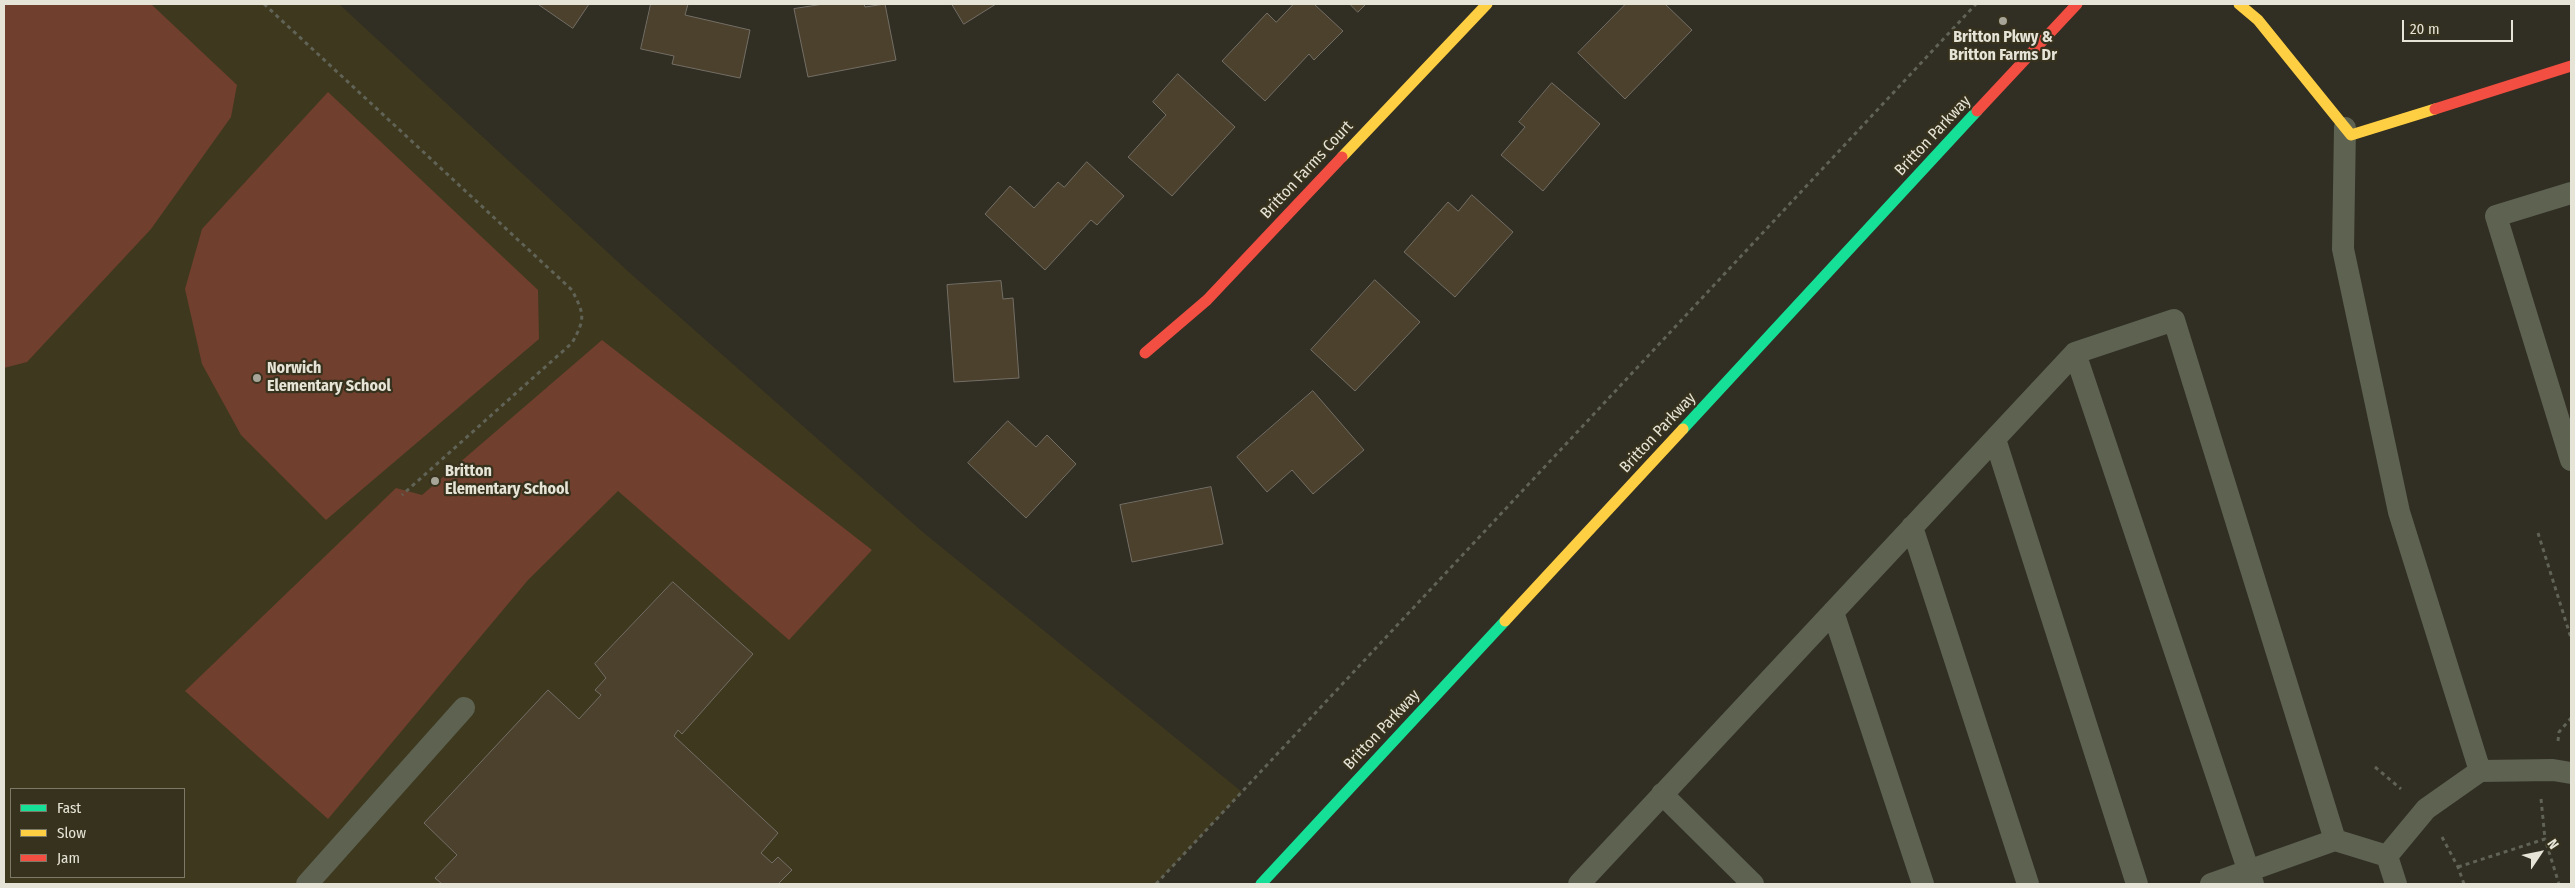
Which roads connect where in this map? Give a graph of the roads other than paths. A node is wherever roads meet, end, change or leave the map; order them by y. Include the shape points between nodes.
1 (1486, 4) edge
2 (2077, 4) edge
3 (2239, 4) edge
4 (2571, 66) edge
5 (2345, 128) junction
6 (2571, 193) edge
7 (1145, 352) dead end
8 (2075, 353) junction
9 (1994, 439) junction
10 (2571, 460) edge
11 (1912, 527) junction
12 (1833, 612) junction
13 (464, 708) dead end
14 (2480, 770) junction
15 (2571, 773) edge
16 (1662, 794) junction
17 (2335, 840) junction
18 (2387, 856) junction
19 (2251, 878) edge
20 (1583, 883) edge
21 (307, 884) edge
22 (1261, 884) edge
23 (1753, 884) edge
24 (1923, 884) edge
25 (2028, 884) edge
26 (2137, 884) edge
27 (2211, 884) edge
28 (2396, 884) edge

1 - 7 main road, Britton Farms Court via 1207,300
2 - 22 main road, Britton Parkway
3 - 5 main road via 2258,20
4 - 5 main road via 2351,135
5 - 14 lane via 2343,249 2399,512
6 - 10 lane via 2496,216
8 - 9 lane
8 - 17 lane via 2174,320
8 - 19 lane
9 - 11 lane
9 - 26 lane
11 - 12 lane
11 - 25 lane
12 - 16 lane
12 - 24 lane
13 - 21 lane
14 - 15 lane
14 - 18 lane via 2426,809
16 - 20 lane
16 - 23 lane
17 - 18 lane
17 - 19 lane
18 - 28 lane
19 - 27 lane

